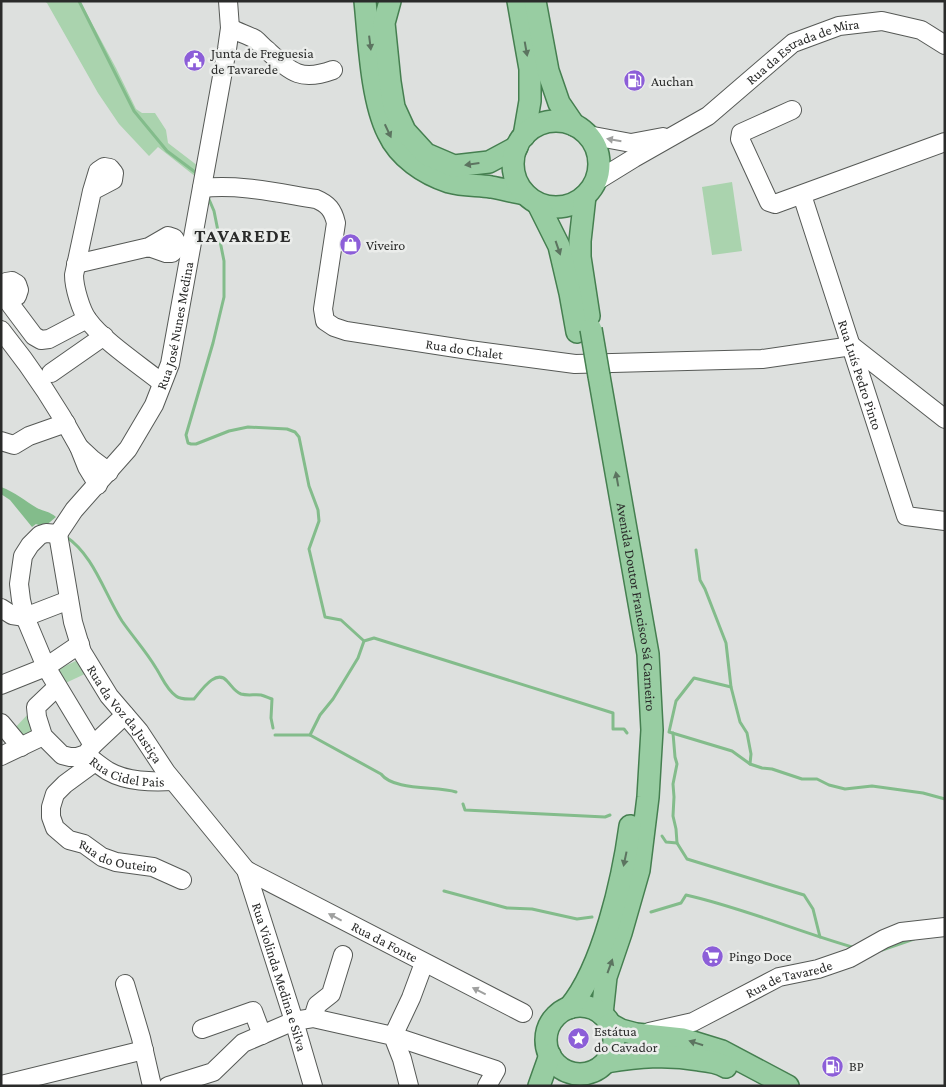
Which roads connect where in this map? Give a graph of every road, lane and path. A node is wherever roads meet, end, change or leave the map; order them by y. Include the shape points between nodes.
1 (228, 1) edge
2 (365, 1) edge
3 (390, 1) edge
4 (518, 1) edge
5 (535, 1) edge
6 (230, 28) junction
7 (945, 44) edge
8 (333, 70) dead end
9 (382, 83) junction
10 (792, 110) dead end
11 (581, 130) junction
12 (676, 136) junction
13 (520, 141) junction
14 (945, 142) edge
15 (202, 188) junction
16 (590, 189) junction
17 (92, 191) dead end
18 (802, 195) junction
19 (532, 199) junction
20 (149, 248) dead end
21 (76, 264) junction
22 (2, 294) edge
23 (87, 319) junction
24 (1, 330) edge
25 (584, 330) junction
26 (104, 336) junction
27 (852, 346) junction
28 (51, 372) dead end
29 (592, 377) junction
30 (162, 383) junction
31 (945, 419) edge
32 (66, 423) junction
33 (1, 441) edge
34 (103, 478) junction
35 (945, 521) edge
36 (58, 534) junction
37 (69, 600) junction
38 (1, 608) edge
39 (25, 617) junction
40 (80, 644) junction
41 (46, 667) junction
42 (1, 685) edge
43 (58, 687) junction
44 (125, 715) junction
45 (1, 723) edge
46 (43, 736) junction
47 (21, 747) junction
48 (92, 754) junction
49 (1, 756) edge
50 (173, 781) junction
51 (246, 870) junction
52 (182, 880) dead end
53 (945, 927) edge
54 (343, 955) dead end
55 (424, 963) junction
56 (125, 984) dead end
57 (569, 1008) junction
58 (523, 1013) dead end
59 (313, 1018) junction
60 (606, 1019) junction
61 (294, 1021) junction
62 (202, 1030) dead end
63 (636, 1034) junction
64 (262, 1035) junction
65 (393, 1036) junction
66 (144, 1050) junction
67 (550, 1055) junction
68 (606, 1062) junction
69 (576, 1080) edge
70 (1, 1085) edge
71 (152, 1086) edge
72 (168, 1086) edge
73 (313, 1086) edge
74 (409, 1086) edge
75 (487, 1086) edge
76 (539, 1086) edge
77 (761, 1086) edge
78 (788, 1086) edge

1 - 6 street, Rua José Nunes Medina
2 -> 9 main road
3 - 9 main road via 384,23
4 -> 13 main road via 530,69 530,101
5 - 11 main road via 548,71 559,104
6 - 8 street via 256,40 296,74 319,75
6 - 15 street, Rua José Nunes Medina
7 - 12 street, Rua da Estrada de Mira via 921,30 882,22 839,26 793,43 708,116
13 -> 9 main road via 488,162 454,166 426,154 405,130
9 -> 19 main road via 382,117 388,134 419,168 449,182 491,187
10 - 18 street via 741,133 740,139 769,202 775,204
12 -> 11 street, Rua da Estrada de Mira via 631,142
11 - 13 main road via 561,121 547,122 534,127
11 - 16 main road via 595,145 599,158 599,170
12 - 16 street, Rua da Estrada de Mira via 634,158
13 - 19 main road via 514,171 518,184
14 - 18 street
15 - 27 street, Rua do Chalet via 243,187 326,203 334,212 336,223 323,309 326,321 346,331 575,364 762,359
15 - 30 street, Rua José Nunes Medina via 170,364
16 - 19 main road via 575,203 563,207 550,207
16 - 25 main road, Avenida Doutor Francisco Sá Carneiro via 580,241
17 - 21 street
18 - 27 street, Rua Luís Pedro Pinto
19 -> 25 main road, Avenida Doutor Francisco Sá Carneiro via 558,246
20 - 21 street
21 - 23 street via 74,284
22 - 23 street via 34,336 41,340
23 - 26 street
24 - 32 street
25 - 29 main road, Avenida Doutor Francisco Sá Carneiro
26 - 28 street
26 - 30 street
27 - 31 street
27 - 35 street, Rua Luís Pedro Pinto via 906,516
29 -> 57 main road, Avenida Doutor Francisco Sá Carneiro via 634,657 639,730 633,810 616,899 592,971
60 -> 29 main road, Avenida Doutor Francisco Sá Carneiro via 606,977 639,870 652,730 648,654
30 - 34 street, Rua José Nunes Medina via 154,406 128,449
32 - 33 street via 14,445
32 - 34 street via 87,467
34 - 36 street, Rua José Nunes Medina via 74,510
36 - 37 street, Rua da Voz da Justiça
36 - 39 street via 40,535 23,556 20,584
37 - 39 street
37 - 40 street, Rua da Voz da Justiça
38 - 39 street via 12,615
39 - 41 street
40 - 41 street
40 - 44 street, Rua da Voz da Justiça via 109,696
41 - 42 street
41 - 43 street
43 - 46 street via 36,707
43 - 48 street
44 - 48 street
44 - 50 street, Rua da Voz da Justiça
45 - 47 street
46 - 47 street
46 - 48 street via 62,754 70,757
47 - 49 street
48 - 50 street, Rua Cidel Pais via 107,770 121,777 152,782
48 - 52 street, Rua do Outeiro via 54,794 51,817 55,828 69,840 84,844 102,857 153,867
50 - 51 street, Rua da Voz da Justiça
55 -> 51 street, Rua da Fonte
51 - 61 street, Rua Violinda Medina e Silva
53 - 63 street, Rua de Tavarede via 901,932 850,958 779,977 693,1022
54 - 59 street via 332,994 317,1004
58 -> 55 street, Rua da Fonte
55 - 65 street
56 - 66 street
57 - 60 main road via 592,1008
57 - 67 main road via 559,1013 547,1031
59 - 61 street
59 - 65 street
60 - 63 main road via 621,1030
60 - 68 main road via 614,1044
61 - 64 street
61 - 73 street, Rua Violinda Medina e Silva
62 - 64 street via 253,1011
78 -> 63 main road via 722,1051 683,1039
64 - 72 street via 243,1043 213,1072
65 - 74 street
65 - 75 street via 496,1070
66 - 70 street
66 - 71 street
67 - 69 main road
67 - 76 main road
68 - 69 main road
68 - 77 main road via 647,1056 679,1056 719,1063

